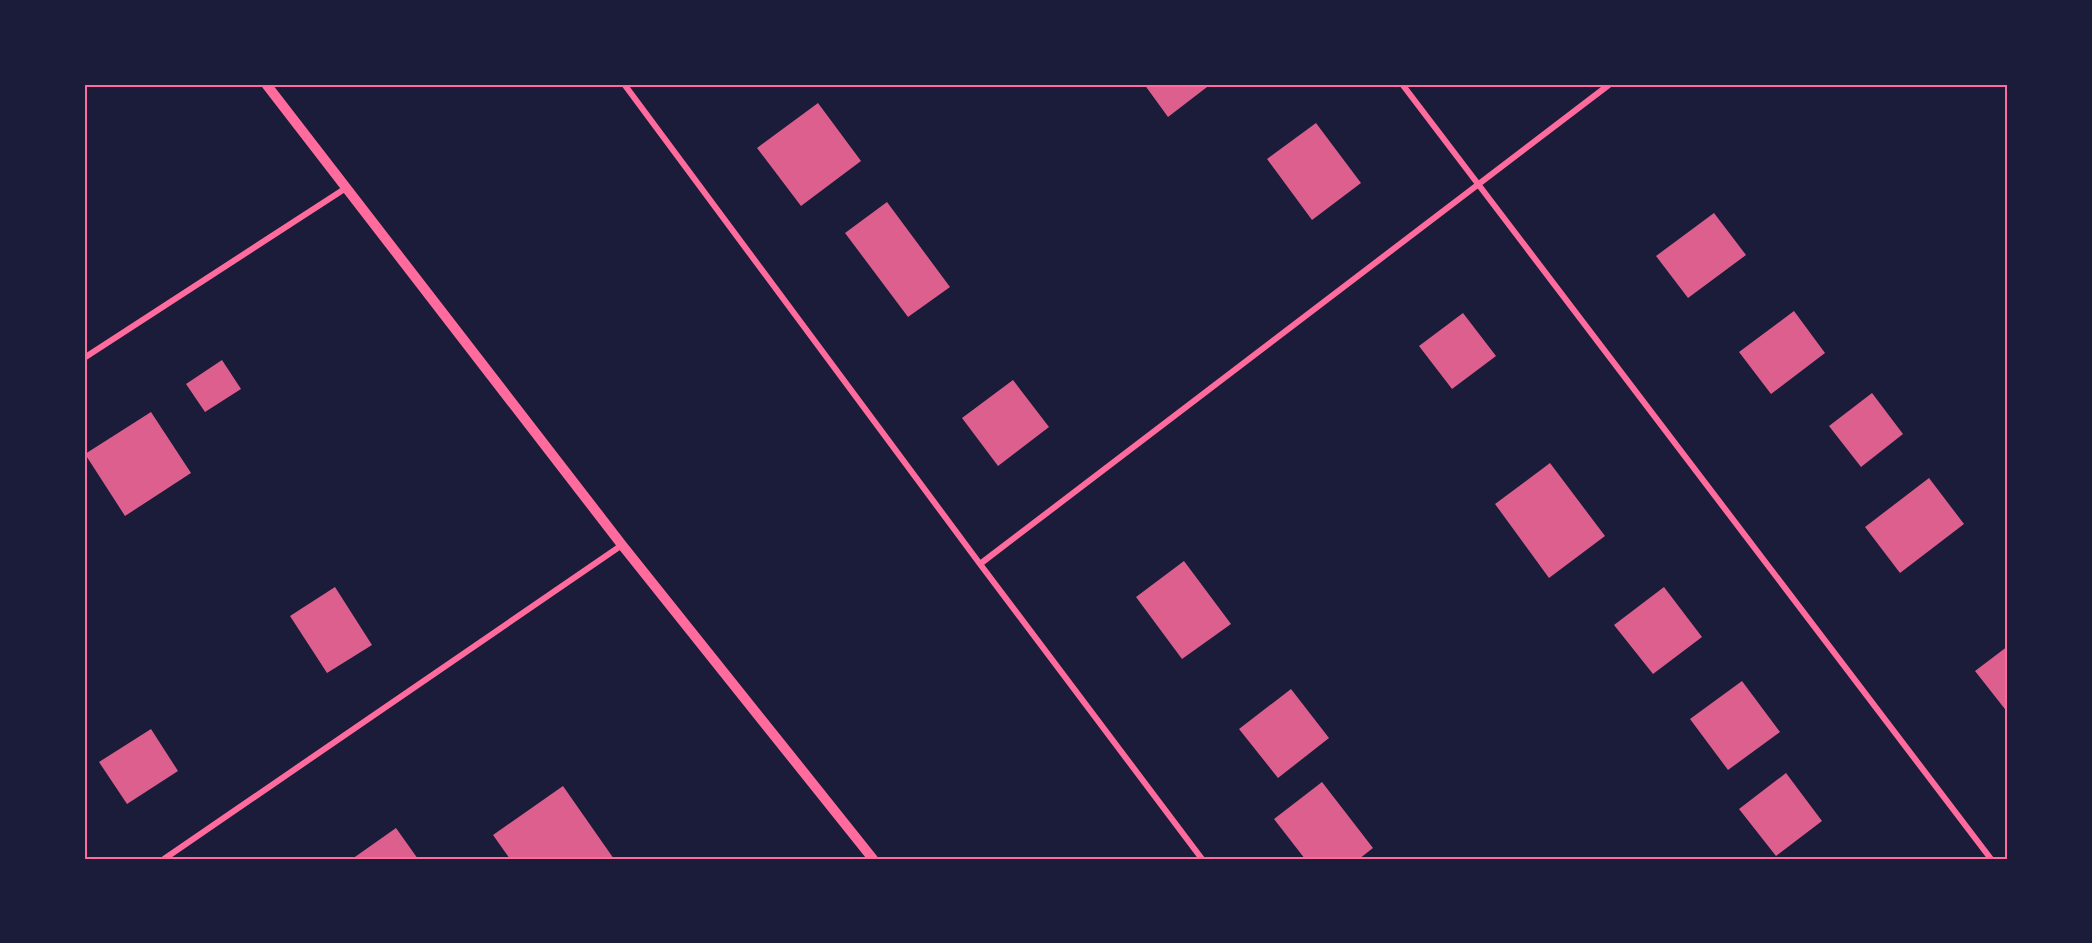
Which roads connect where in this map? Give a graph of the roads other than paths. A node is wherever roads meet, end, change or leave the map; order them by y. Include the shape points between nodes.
1 (266, 84) edge
2 (624, 84) edge
3 (1402, 84) edge
4 (1610, 84) edge
5 (1479, 185) junction
6 (345, 188) junction
7 (84, 358) edge
8 (622, 545) junction
9 (980, 564) junction
10 (164, 859) edge
11 (873, 859) edge
12 (1202, 859) edge
13 (1991, 859) edge

1 - 6 street
2 - 9 street
3 - 5 street
4 - 5 street
5 - 9 street
5 - 13 street
6 - 7 street
6 - 8 street
8 - 10 street
8 - 11 street
9 - 12 street

